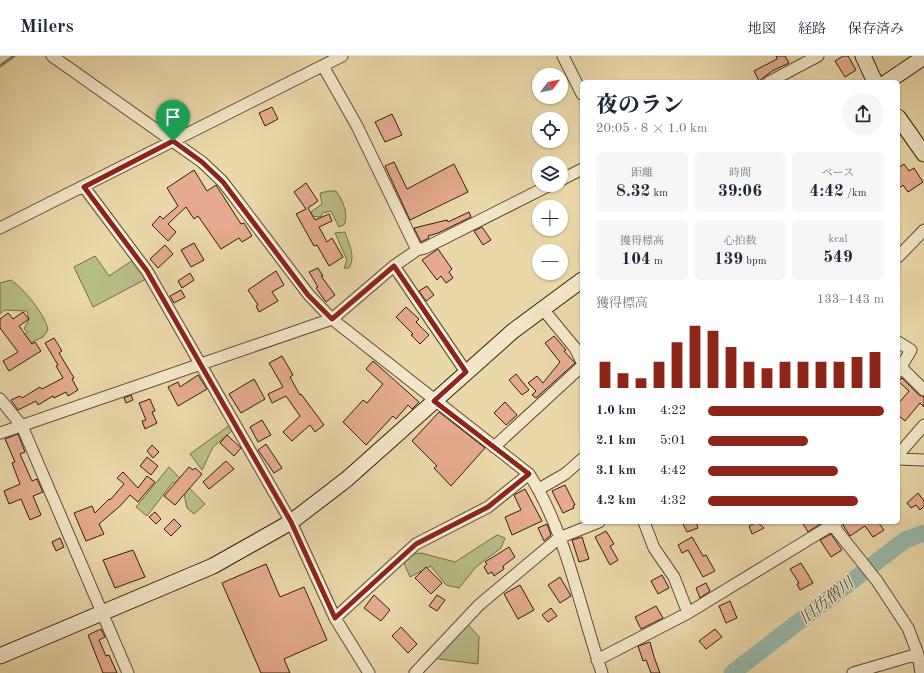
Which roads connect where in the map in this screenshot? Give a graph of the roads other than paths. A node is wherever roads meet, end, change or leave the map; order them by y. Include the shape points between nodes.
1 (52, 56) edge
2 (342, 56) edge
3 (563, 56) edge
4 (818, 56) edge
5 (863, 56) edge
6 (924, 57) edge
7 (323, 66) junction
8 (773, 80) edge
9 (874, 80) edge
10 (890, 80) edge
11 (580, 90) edge
12 (900, 120) edge
13 (173, 141) junction
14 (924, 154) edge
15 (580, 170) edge
16 (568, 176) edge
17 (84, 187) junction
18 (536, 192) edge
19 (0, 228) edge
20 (924, 230) edge
21 (417, 250) junction
22 (900, 255) edge
23 (394, 266) junction
24 (580, 281) edge
25 (542, 308) junction
26 (332, 319) junction
27 (900, 343) edge
28 (580, 358) edge
29 (200, 365) junction
30 (580, 368) edge
31 (900, 369) edge
32 (466, 372) junction
33 (924, 390) edge
34 (0, 399) edge
35 (434, 401) junction
36 (924, 425) edge
37 (22, 426) junction
38 (0, 433) edge
39 (494, 447) junction
40 (900, 453) edge
41 (900, 459) edge
42 (924, 460) edge
43 (580, 461) edge
44 (529, 474) junction
45 (539, 490) junction
46 (291, 522) junction
47 (594, 524) edge
48 (645, 524) edge
49 (831, 524) edge
50 (834, 524) edge
51 (559, 538) junction
52 (102, 612) junction
53 (688, 613) junction
54 (335, 618) junction
55 (918, 654) junction
56 (0, 656) edge
57 (597, 660) junction
58 (922, 669) edge
59 (128, 673) edge
60 (369, 673) edge
61 (415, 673) edge
62 (602, 673) edge
63 (853, 673) edge

1 - 13 street
2 - 7 street
3 - 11 street
4 - 8 street
5 - 9 street
6 - 10 street
7 - 13 street
7 - 21 street via 357,126
12 - 14 street
13 - 17 street
13 - 26 street via 202,162 223,182 308,295
15 - 16 street
17 - 19 street
17 - 29 street via 147,271
18 - 21 street
20 - 22 street
21 - 23 street
23 - 26 street
23 - 32 street
24 - 25 street
25 - 28 street via 575,348
25 - 32 street
26 - 29 street
26 - 35 street
27 - 31 street via 911,350
29 - 37 street
29 - 46 street
30 - 39 street
31 - 33 street
32 - 35 street
34 - 37 street
35 - 39 street
35 - 46 street via 347,479
36 - 40 street
37 - 38 street
37 - 52 street
39 - 44 street
41 - 42 street
43 - 45 street via 565,474
44 - 45 street
44 - 54 street via 488,507 416,544
45 - 51 street
46 - 52 street via 213,566
46 - 54 street
47 - 51 street
48 - 53 street via 654,548 674,576
49 - 53 street
50 - 55 street via 908,628
51 - 57 street
51 - 61 street via 479,605
52 - 56 street
52 - 59 street
53 - 57 street
54 - 60 street
55 - 58 street
55 - 63 street
57 - 62 street

